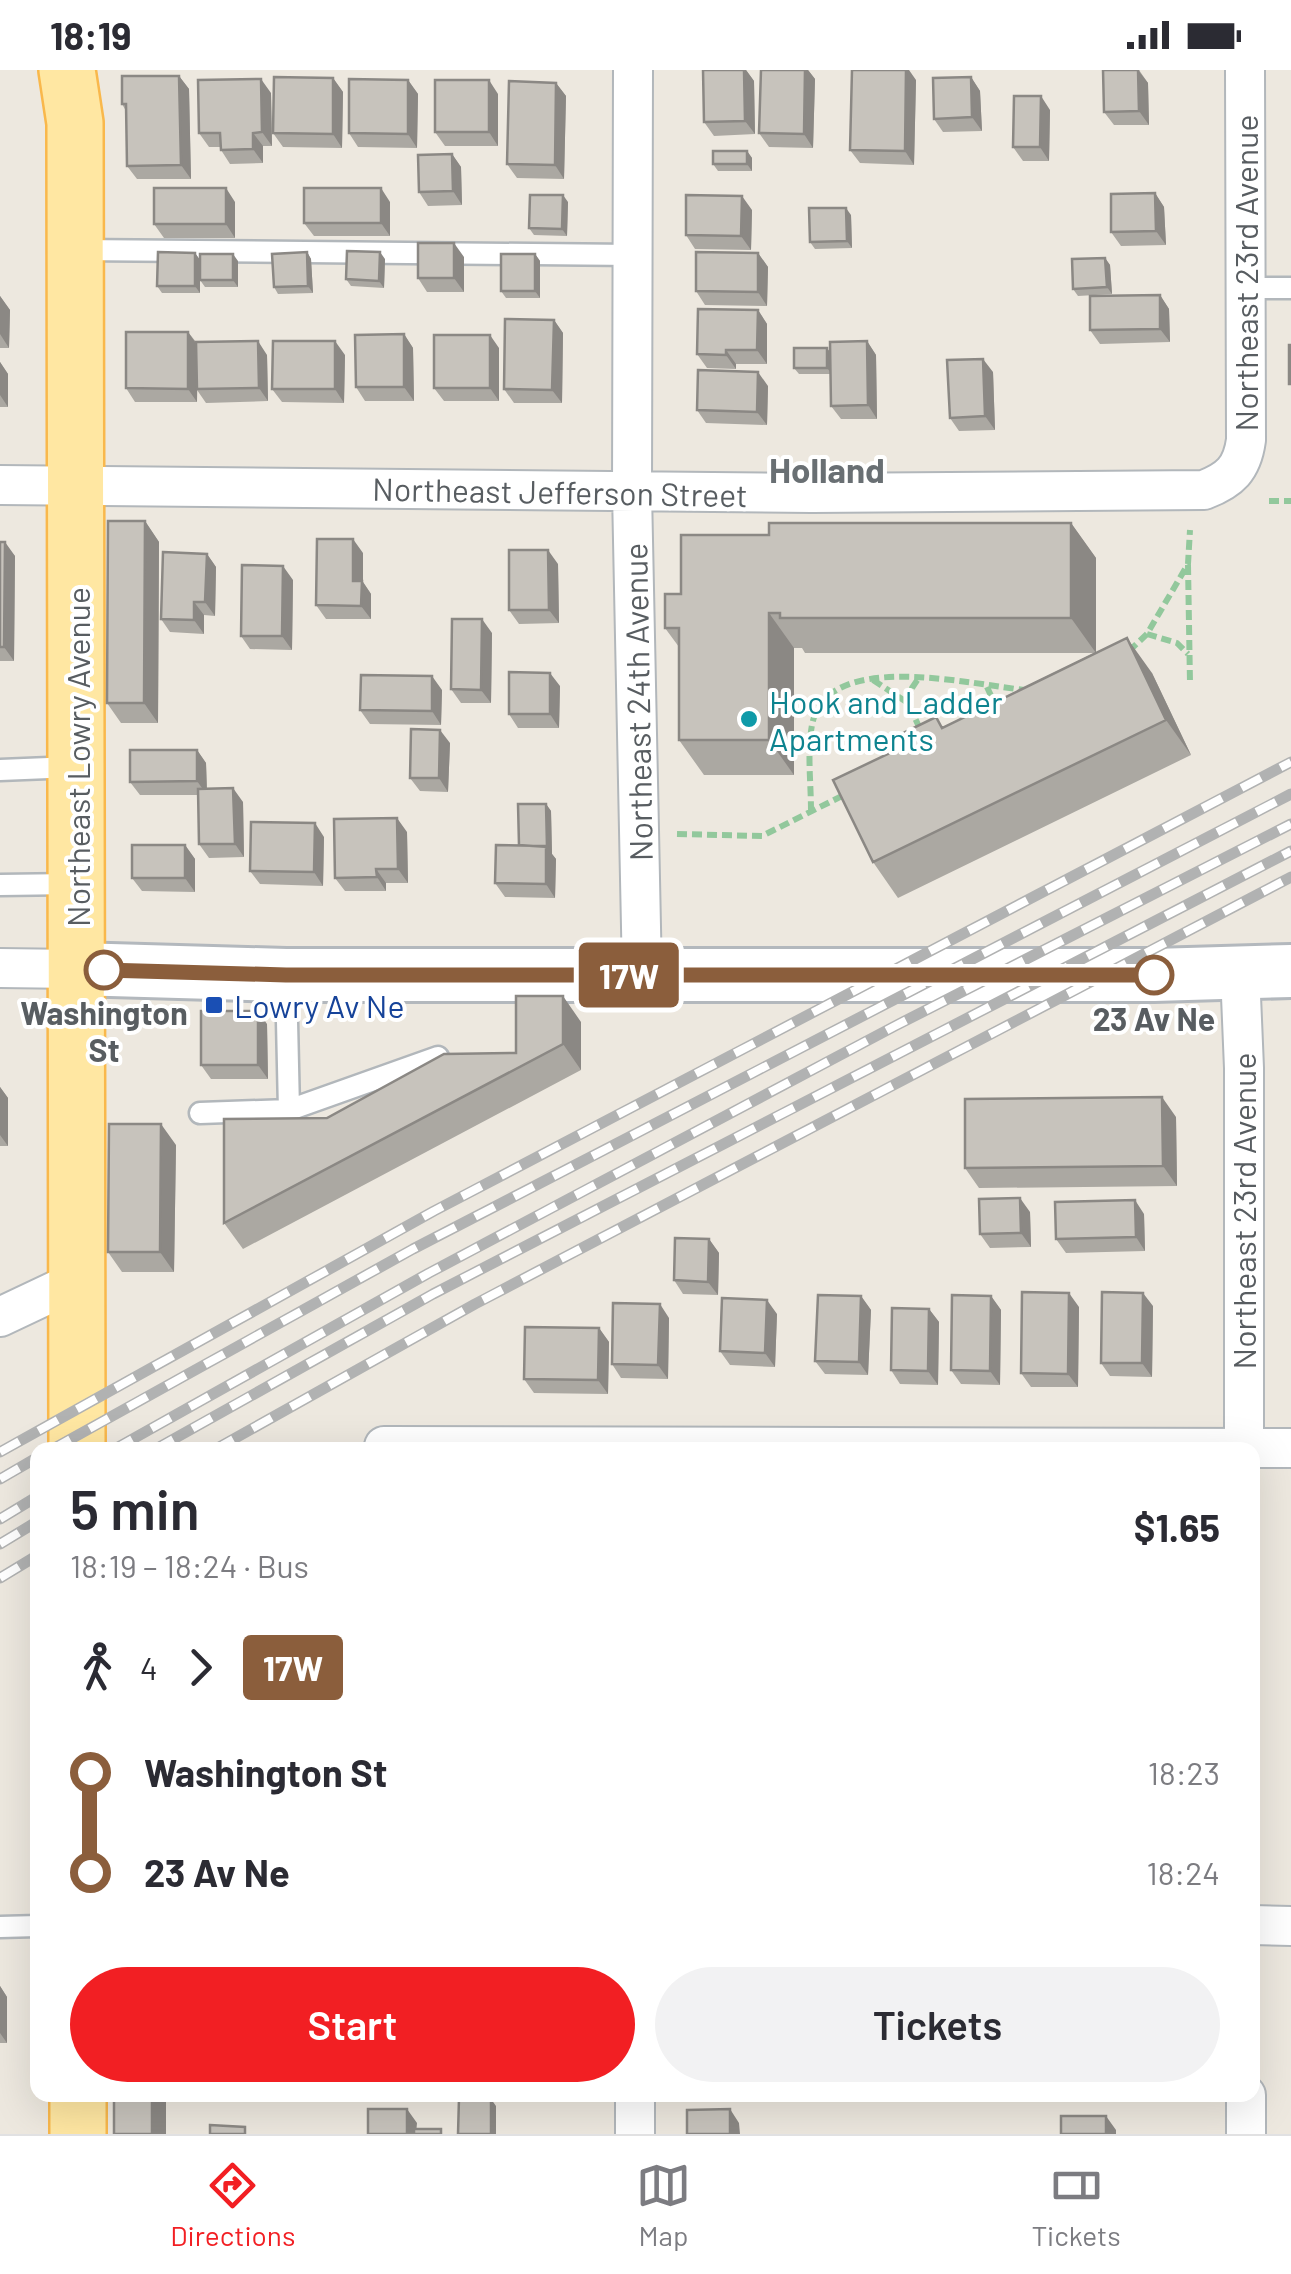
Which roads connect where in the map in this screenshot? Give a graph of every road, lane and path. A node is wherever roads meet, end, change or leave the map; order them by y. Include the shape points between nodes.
1 (67, 70) edge
2 (83, 70) edge
3 (633, 70) edge
4 (1245, 70) edge
5 (75, 123) junction
6 (75, 250) junction
7 (634, 255) junction
8 (1246, 288) junction
9 (1291, 288) edge
10 (1235, 473) joint
11 (0, 486) edge
12 (78, 486) junction
13 (632, 492) junction
14 (1269, 501) dead end
15 (1291, 502) edge
16 (1190, 530) dead end
17 (1188, 564) junction
18 (1147, 634) junction
19 (1189, 654) junction
20 (1121, 658) edge
21 (921, 675) junction
22 (873, 680) junction
23 (1190, 683) dead end
24 (987, 687) junction
25 (1028, 690) edge
26 (908, 702) junction
27 (1000, 718) edge
28 (923, 736) edge
29 (76, 767) junction
30 (0, 770) edge
31 (862, 786) edge
32 (811, 812) junction
33 (677, 834) dead end
34 (0, 884) edge
35 (76, 884) junction
36 (0, 968) edge
37 (76, 969) junction
38 (1291, 971) edge
39 (1240, 972) junction
40 (286, 975) junction
41 (642, 975) junction
42 (438, 1057) edge
43 (289, 1110) junction
44 (200, 1113) dead end
45 (74, 1282) junction
46 (0, 1317) edge
47 (76, 1442) edge
48 (1244, 1442) edge
49 (1291, 1448) edge
50 (1260, 1449) edge
51 (0, 1926) edge
52 (30, 1926) edge
53 (1260, 1926) edge
54 (1291, 1926) edge
55 (78, 2102) edge
56 (635, 2102) edge
57 (1246, 2102) edge
58 (78, 2134) edge
59 (635, 2134) edge
60 (1246, 2134) edge

1 - 5 main road, Northeast Lowry Avenue
2 - 5 main road, Northeast Lowry Avenue
3 - 7 street, Northeast 24th Avenue
4 - 8 street, Northeast 23rd Avenue
5 - 6 main road, Northeast Lowry Avenue
6 - 7 lane
6 - 12 main road, Northeast Lowry Avenue
7 - 13 street, Northeast 24th Avenue
8 - 9 lane
8 - 10 street, Northeast 23rd Avenue via 1246,440
10 - 13 street, Northeast Jefferson Street via 1204,490
11 - 12 street, Northeast Jefferson Street
12 - 13 street, Northeast Jefferson Street
12 - 29 main road, Northeast Lowry Avenue
13 - 41 street, Northeast 24th Avenue
14 - 15 path
16 - 17 path
17 - 18 path
17 - 19 path
18 - 19 path
18 - 20 path
19 - 23 path
21 - 22 path
21 - 24 path
21 - 26 path
22 - 26 path
22 - 32 path via 834,692 812,722
24 - 25 path
24 - 27 path
26 - 28 path
29 - 30 lane
29 - 35 main road, Northeast Lowry Avenue
31 - 32 path
32 - 33 path via 762,836
34 - 35 lane
35 - 37 main road, Northeast Lowry Avenue
36 - 37 street
37 - 40 street
37 - 45 main road, Northeast Lowry Avenue
38 - 39 street
39 - 41 street
39 - 48 street, Northeast 23rd Avenue
40 - 41 street
40 - 43 lane
42 - 43 lane
43 - 44 lane
45 - 46 street
45 - 47 main road, Northeast Lowry Avenue
49 - 50 street
51 - 52 lane
53 - 54 street
55 - 58 main road
56 - 59 street
57 - 60 street

